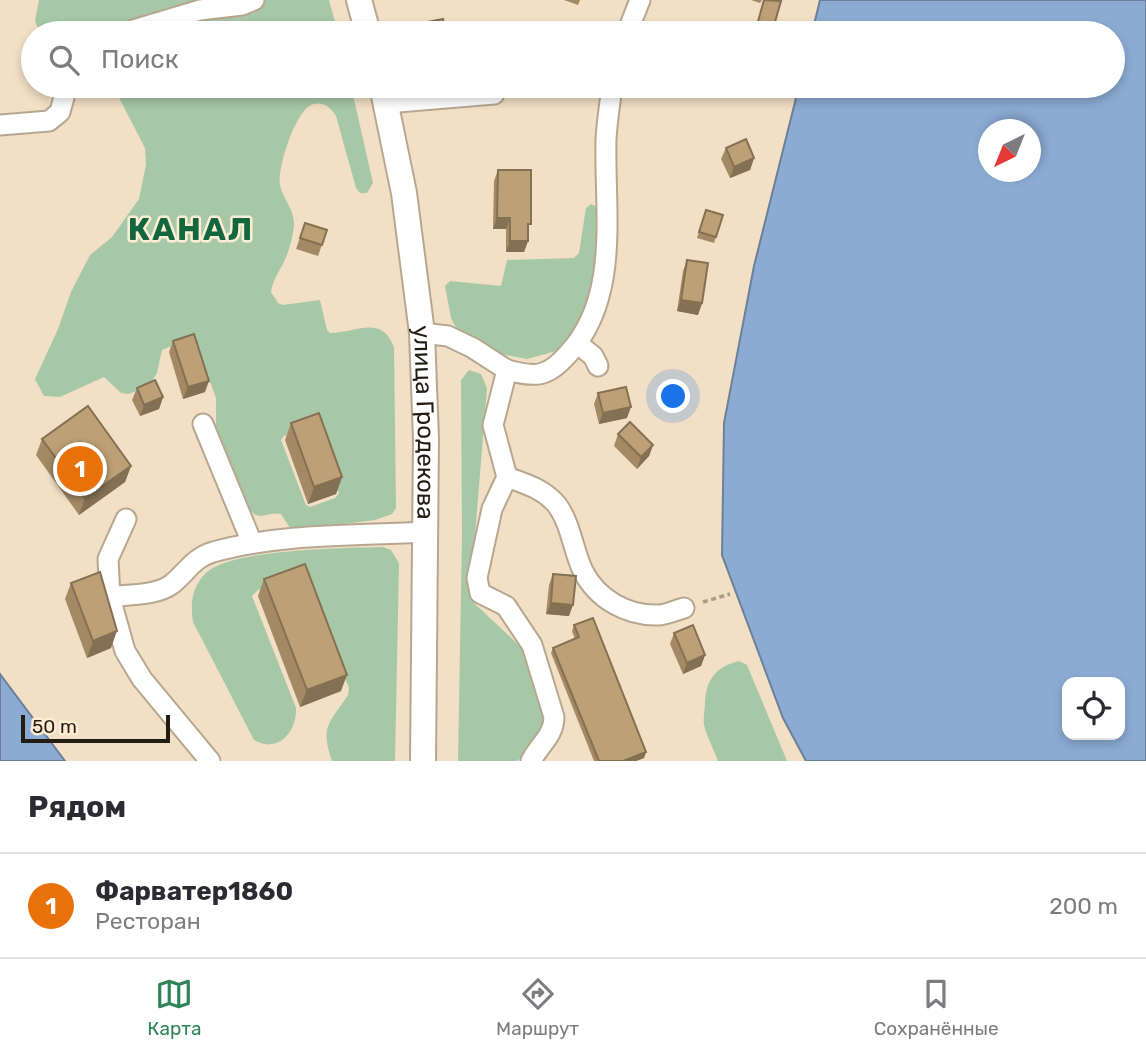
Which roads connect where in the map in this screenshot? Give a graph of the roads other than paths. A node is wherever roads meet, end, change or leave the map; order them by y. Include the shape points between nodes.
1 (254, 0) edge
2 (359, 0) edge
3 (640, 0) edge
4 (163, 21) edge
5 (365, 21) edge
6 (632, 21) edge
7 (64, 98) edge
8 (385, 98) edge
9 (611, 98) edge
10 (0, 125) edge
11 (422, 333) junction
12 (578, 344) junction
13 (598, 366) dead end
14 (507, 370) junction
15 (203, 424) dead end
16 (507, 477) junction
17 (126, 520) dead end
18 (426, 532) junction
19 (252, 543) junction
20 (110, 597) junction
21 (684, 608) road end
22 (210, 761) edge
23 (423, 761) edge
24 (531, 761) edge

1 - 4 lane
2 - 5 main road
3 - 6 lane
7 - 10 lane via 60,112 49,121
8 - 11 main road, улица Гродекова via 404,194
9 - 12 lane via 604,267 590,327
11 - 14 lane via 448,336
11 - 18 main road, улица Гродекова
12 - 13 lane
12 - 14 lane via 546,374 528,376
14 - 16 lane via 493,425
15 - 19 lane
16 - 21 lane via 544,491 559,507 584,571 611,602 631,613 660,615
16 - 24 lane via 492,509 477,578 480,593 506,606 532,645 554,717 550,735
17 - 20 lane via 108,559
18 - 19 lane
18 - 23 main road, улица Гродекова
19 - 20 lane via 192,562 160,591
20 - 22 lane via 125,651 142,679

